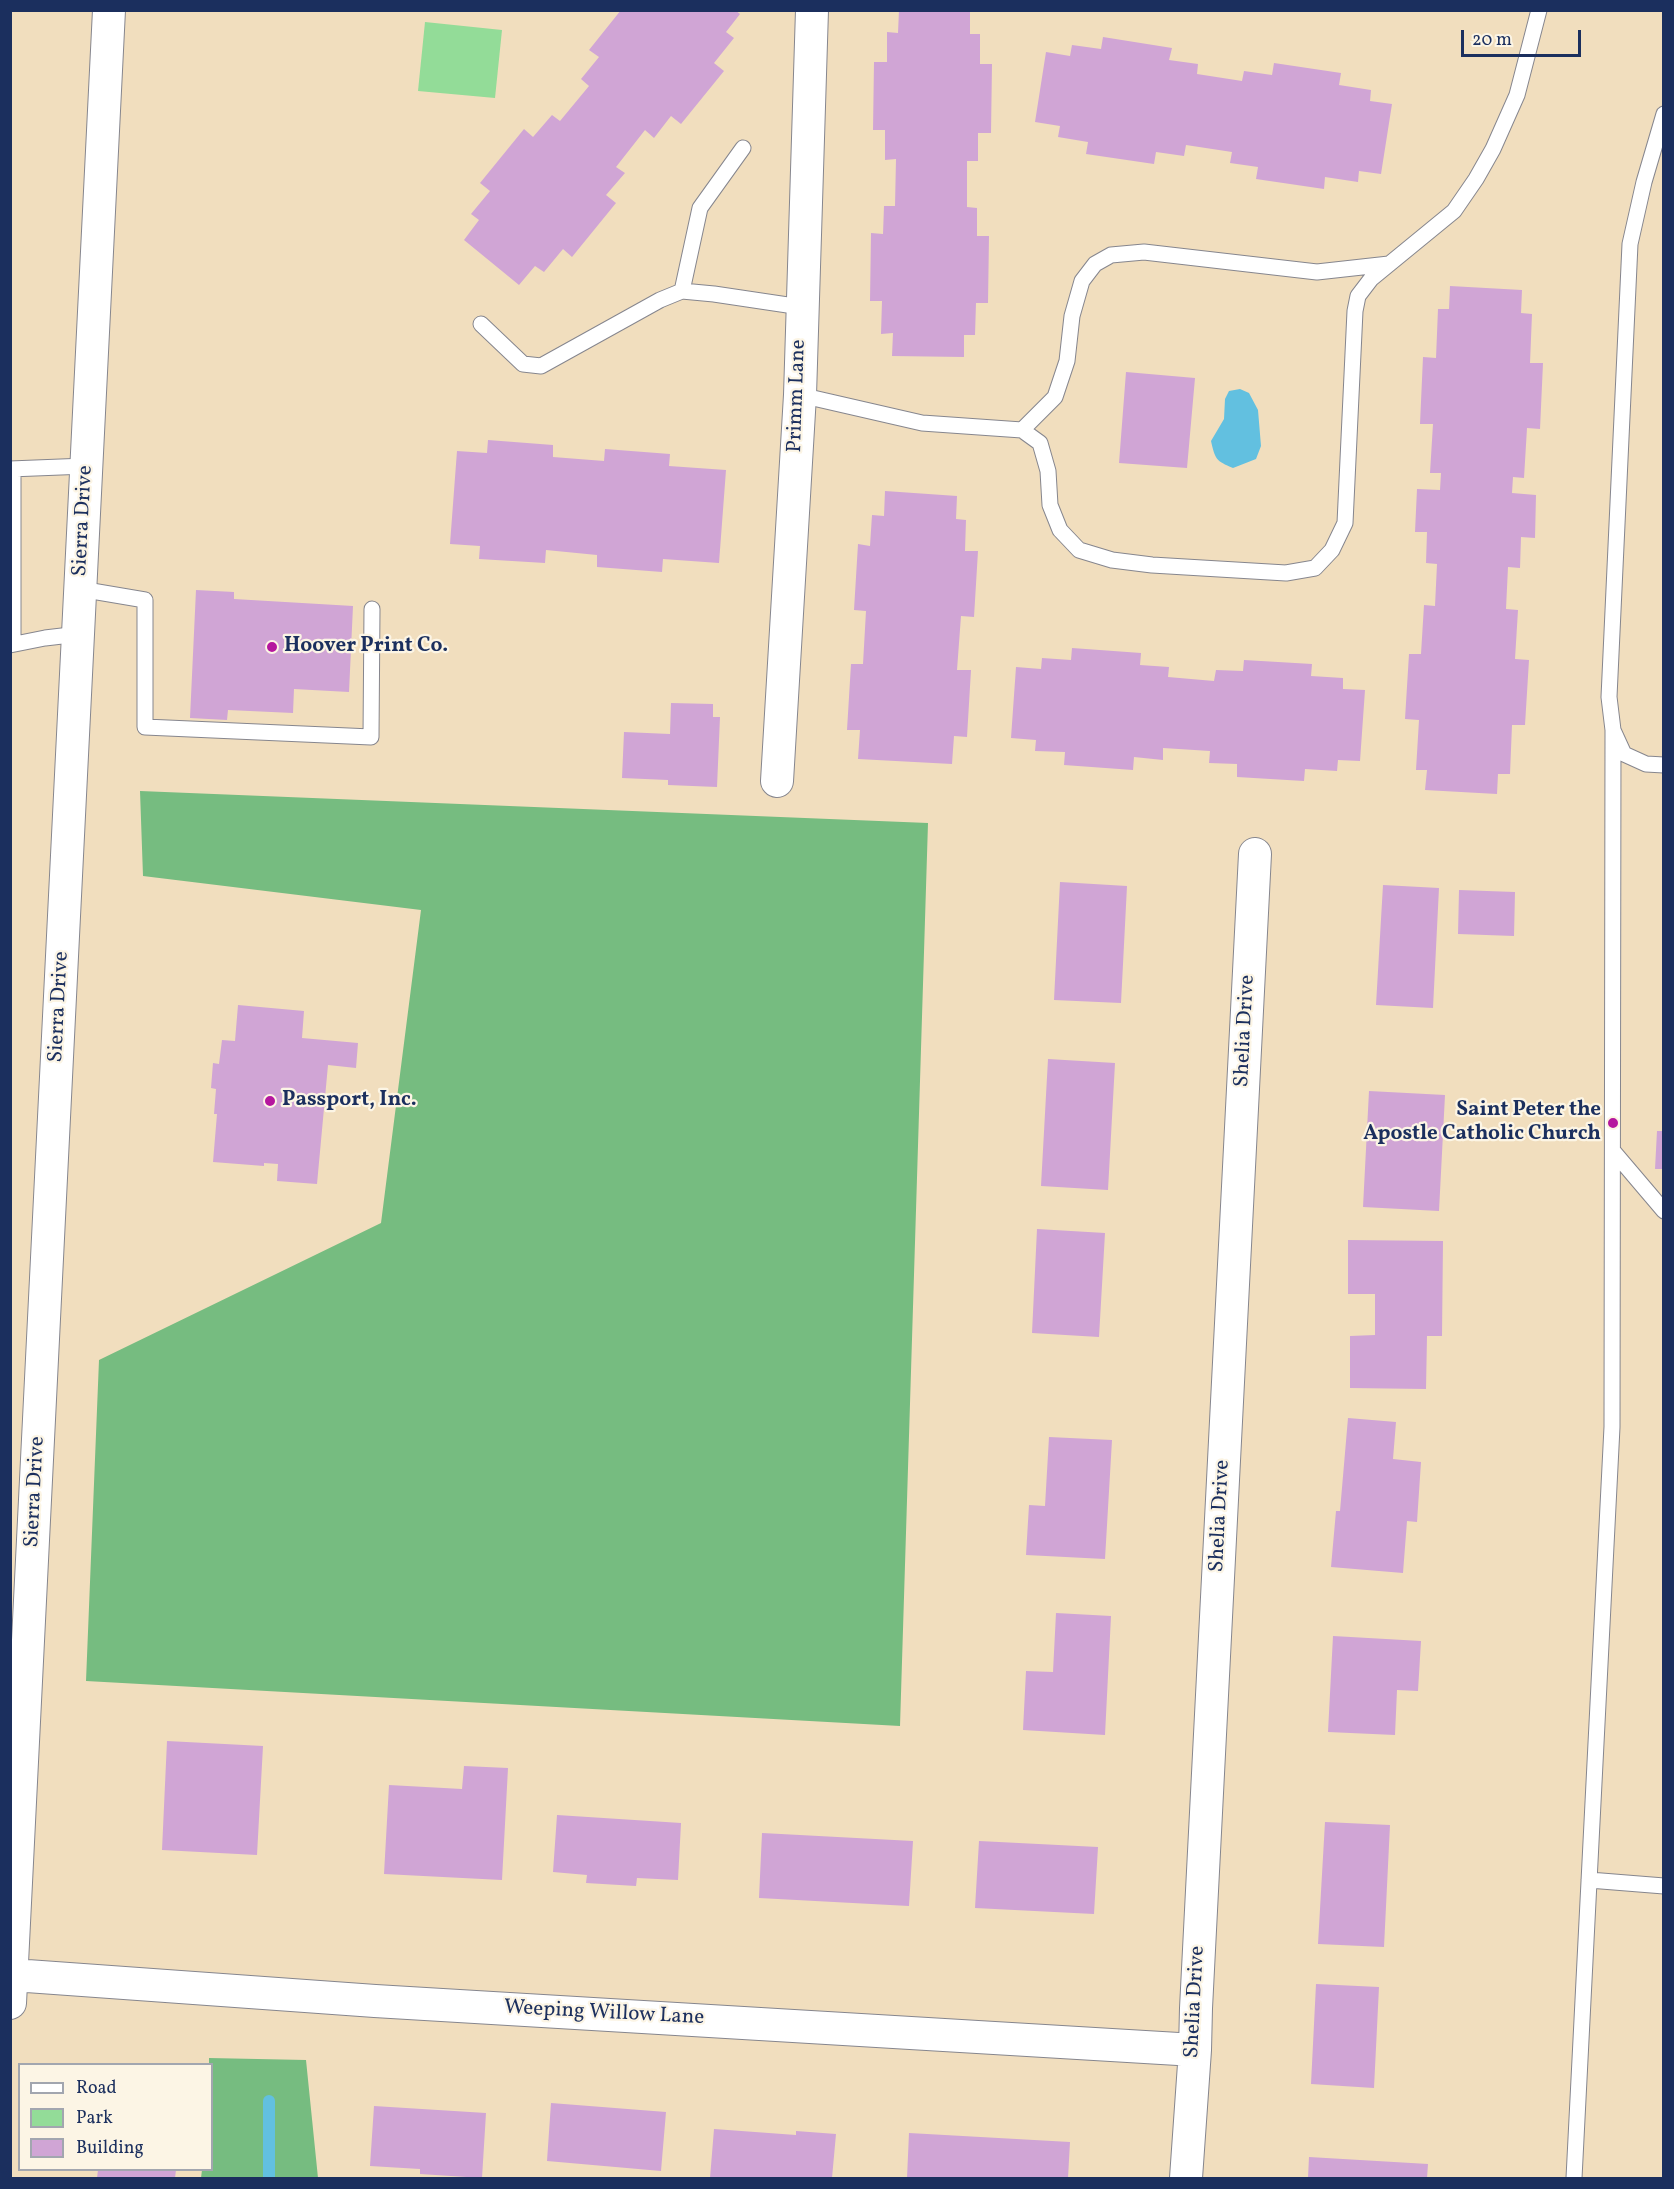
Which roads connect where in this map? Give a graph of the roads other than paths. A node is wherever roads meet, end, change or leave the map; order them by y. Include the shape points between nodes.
1 (109, 10) edge
2 (812, 10) edge
3 (1539, 10) edge
4 (1664, 114) edge
5 (743, 147) dead end
6 (1391, 264) junction
7 (682, 291) junction
8 (801, 307) junction
9 (481, 324) dead end
10 (800, 395) junction
11 (1022, 430) junction
12 (86, 466) junction
13 (12, 469) edge
14 (12, 564) edge
15 (81, 589) junction
16 (372, 609) dead end
17 (79, 634) junction
18 (12, 645) edge
19 (1613, 730) junction
20 (1664, 765) edge
21 (777, 781) dead end
22 (1255, 854) dead end
23 (1613, 1151) junction
24 (1664, 1211) edge
25 (1589, 1880) junction
26 (1664, 1886) edge
27 (12, 1989) edge
28 (1195, 2050) junction
29 (1186, 2178) edge
30 (1574, 2178) edge

1 - 12 street, Sierra Drive
2 - 8 street, Primm Lane
3 - 6 lane via 1516,95 1476,179 1454,211
4 - 19 lane via 1630,244 1609,697
5 - 7 lane via 700,208
6 - 11 lane via 1317,272 1144,252 1111,255 1095,264 1082,281 1072,316 1067,361 1055,397
6 - 11 lane via 1371,279 1358,296 1345,523 1332,550 1315,568 1286,573 1152,565 1112,560 1079,550 1060,530 1050,505 1048,471 1040,443
7 - 8 lane
7 - 9 lane via 541,366 523,364
8 - 10 street, Primm Lane
10 - 11 lane via 922,423
10 - 21 street, Primm Lane
12 - 13 lane
12 - 15 street, Sierra Drive
13 - 14 lane
14 - 18 lane
15 - 16 lane via 145,600 145,727 371,737
15 - 17 street, Sierra Drive
17 - 18 lane
17 - 27 street, Sierra Drive
19 - 20 lane via 1624,754 1646,764
19 - 23 lane
22 - 28 street, Shelia Drive
23 - 24 lane
23 - 25 lane via 1612,1427
25 - 26 lane
25 - 30 lane
27 - 28 street, Weeping Willow Lane via 375,2001
28 - 29 street, Shelia Drive

